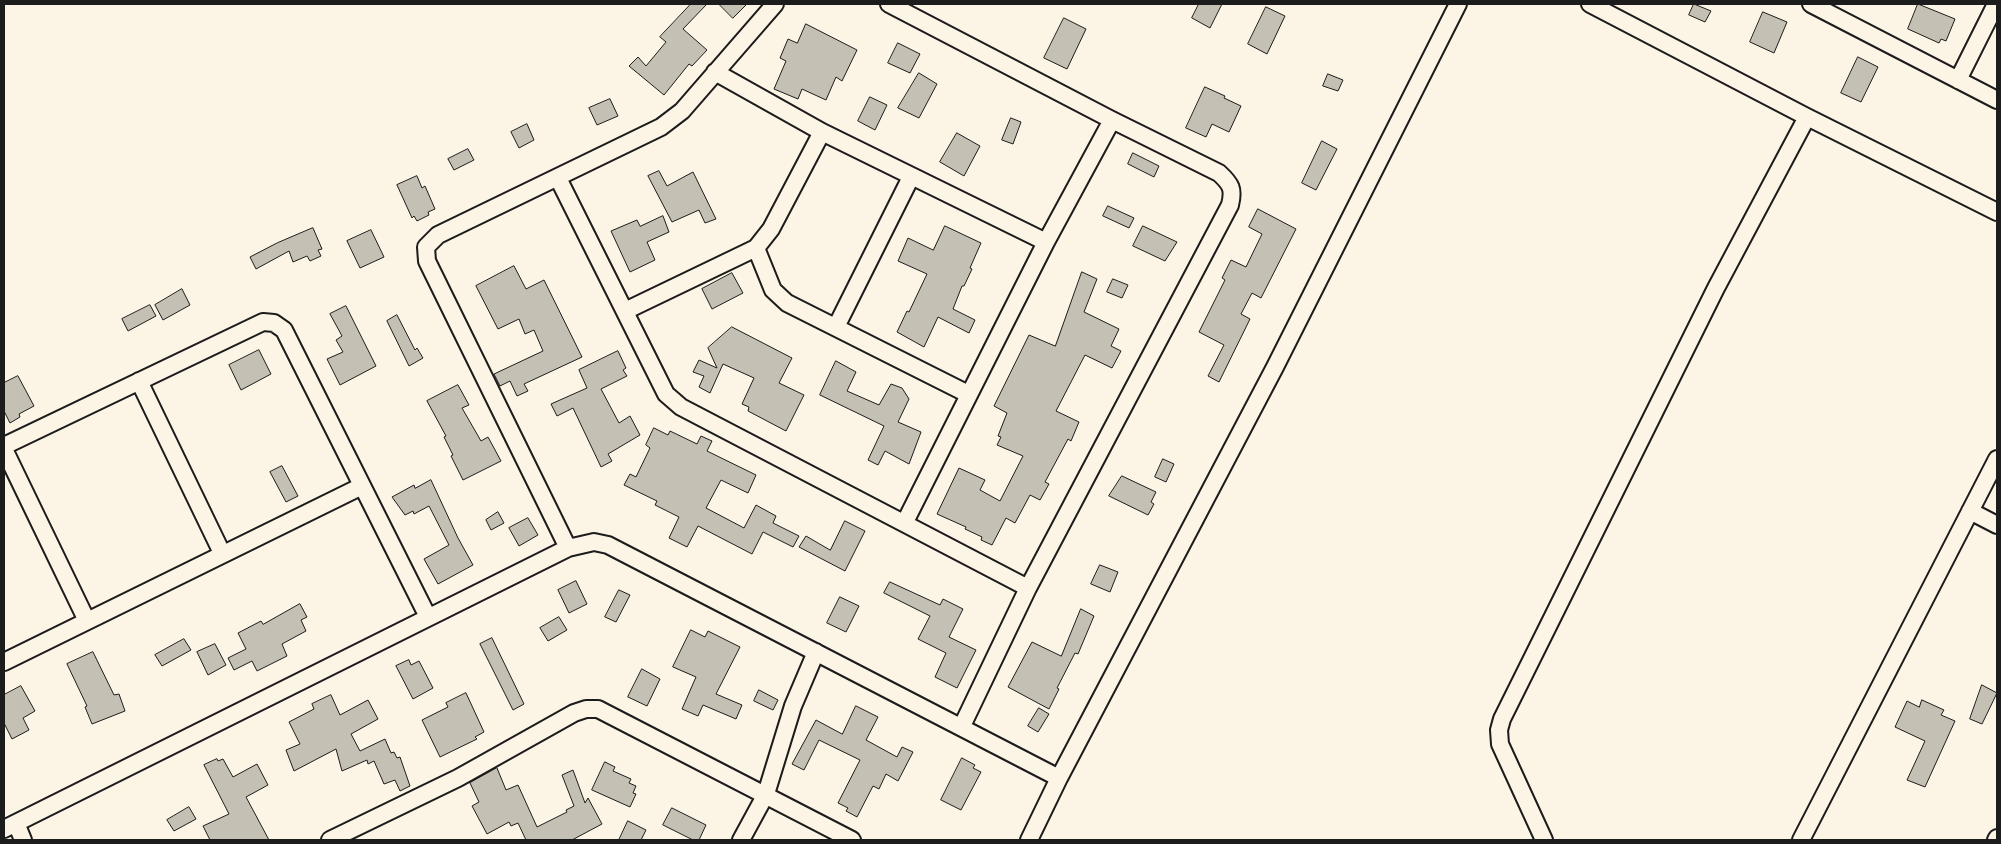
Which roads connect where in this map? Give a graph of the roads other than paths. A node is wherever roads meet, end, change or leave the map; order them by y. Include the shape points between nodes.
1 (775, 4) edge
2 (890, 4) edge
3 (1458, 4) edge
4 (1590, 4) edge
5 (1811, 4) edge
6 (1996, 4) edge
7 (1831, 8) edge
8 (715, 72) junction
9 (1958, 80) junction
10 (1997, 100) edge
11 (1806, 117) junction
12 (1112, 120) junction
13 (822, 132) junction
14 (911, 176) junction
15 (558, 178) junction
16 (1997, 212) edge
17 (1046, 242) junction
18 (756, 248) junction
19 (625, 311) junction
20 (836, 327) junction
21 (139, 381) junction
22 (968, 394) junction
23 (4, 448) edge
24 (1997, 459) edge
25 (362, 486) junction
26 (1970, 511) junction
27 (905, 522) junction
28 (1997, 525) edge
29 (568, 548) junction
30 (222, 553) junction
31 (1028, 588) junction
32 (428, 617) junction
33 (87, 621) junction
34 (816, 652) junction
35 (4, 662) edge
36 (962, 726) junction
37 (1059, 778) junction
38 (766, 794) junction
39 (10, 826) edge
40 (23, 840) edge
41 (330, 840) edge
42 (741, 840) edge
43 (852, 840) edge
44 (1029, 840) edge
45 (1544, 840) edge
46 (1802, 840) edge

1 - 8 street
2 - 12 street
3 - 37 street via 1266,384
4 - 11 street
5 - 7 street
6 - 9 street
7 - 9 street
8 - 13 street
8 - 15 street via 682,111 661,127
9 - 10 street
11 - 16 street
11 - 45 street via 1716,288 1502,719 1500,744
12 - 17 street
12 - 31 street via 1219,173 1230,183 1233,192 1230,204
13 - 14 street
13 - 18 street via 771,229
14 - 17 street
14 - 20 street
15 - 19 street
15 - 29 street via 438,235 426,247 427,261
17 - 22 street
18 - 19 street
18 - 20 street via 773,290 787,303
19 - 27 street via 666,394 681,407
20 - 22 street
21 - 23 street
21 - 25 street via 263,322 274,323 284,330
21 - 30 street
22 - 27 street
23 - 33 street
24 - 26 street
25 - 30 street
25 - 32 street
26 - 28 street
26 - 46 street
27 - 31 street
29 - 32 street
29 - 34 street via 594,542 608,545
30 - 33 street
31 - 36 street
32 - 39 street
33 - 35 street
34 - 36 street
34 - 38 street via 793,706
36 - 37 street
37 - 44 street
38 - 41 street via 598,709 586,709 458,778
38 - 42 street
38 - 43 street
39 - 40 street

